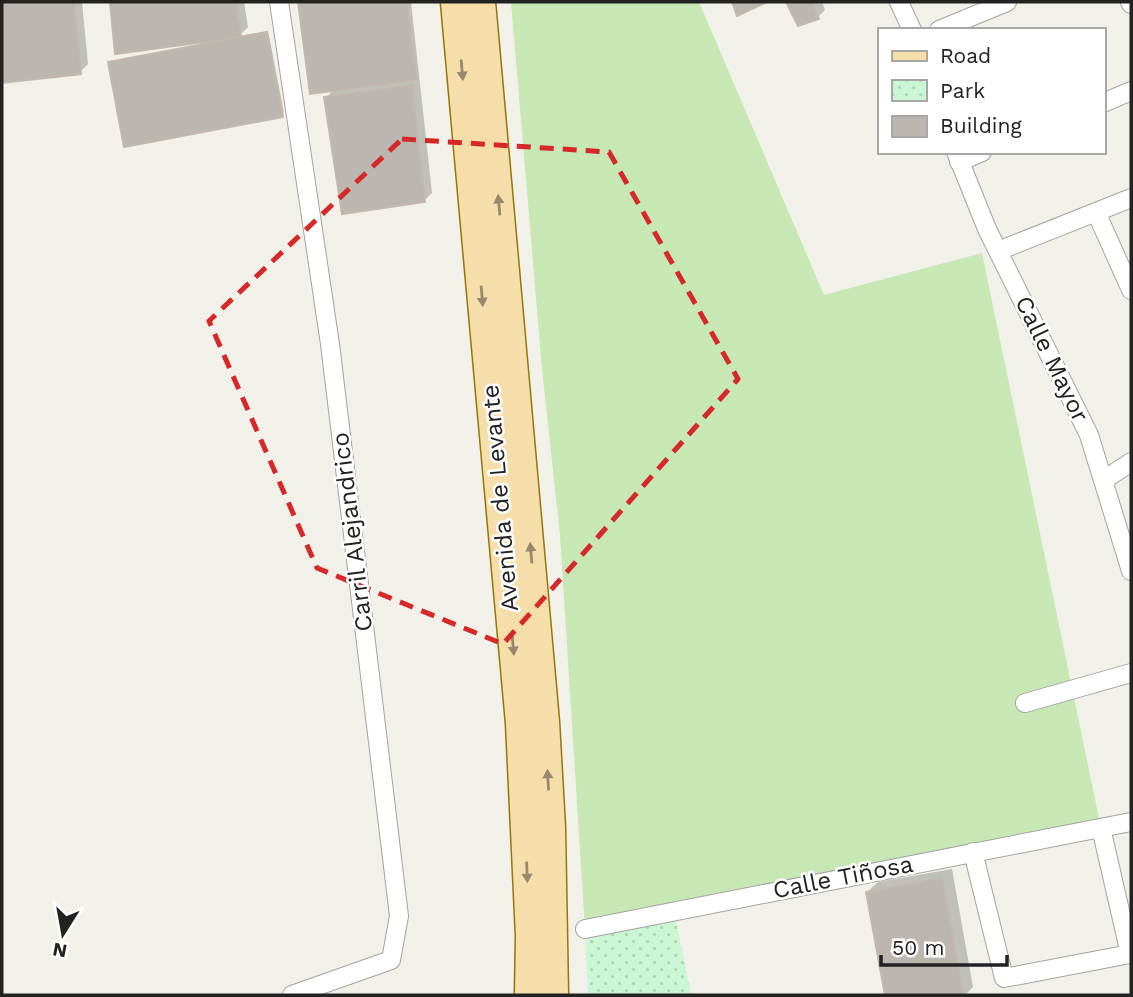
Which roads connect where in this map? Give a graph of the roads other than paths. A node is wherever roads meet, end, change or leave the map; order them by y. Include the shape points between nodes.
1 (279, 2) edge
2 (455, 2) edge
3 (481, 2) edge
4 (899, 2) edge
5 (1007, 2) edge
6 (911, 28) edge
7 (944, 28) edge
8 (1131, 91) edge
9 (1105, 102) edge
10 (958, 157) edge
11 (1131, 198) edge
12 (1096, 212) junction
13 (998, 251) junction
14 (1131, 290) edge
15 (1131, 462) edge
16 (1104, 480) junction
17 (1131, 571) edge
18 (1131, 673) edge
19 (1025, 703) dead end
20 (1131, 822) edge
21 (1101, 828) junction
22 (973, 852) junction
23 (585, 929) dead end
24 (292, 995) edge
25 (529, 995) edge
26 (554, 995) edge

1 - 24 street, Carril Alejandrico via 329,331 399,916 391,960
2 -> 25 main road, Avenida de Levante via 520,723
26 -> 3 main road, Avenida de Levante via 545,722
4 - 6 street
5 - 7 street
8 - 9 street
10 - 13 street, Calle Mayor
11 - 12 street
12 - 13 street
12 - 14 street
13 - 16 street, Calle Mayor via 1081,417
15 - 16 street
16 - 17 street, Calle Mayor
18 - 19 street
20 - 21 street, Calle Tiñosa
21 - 22 street, Calle Tiñosa
21 - 22 street via 1130,954 1004,978
22 - 23 street, Calle Tiñosa

